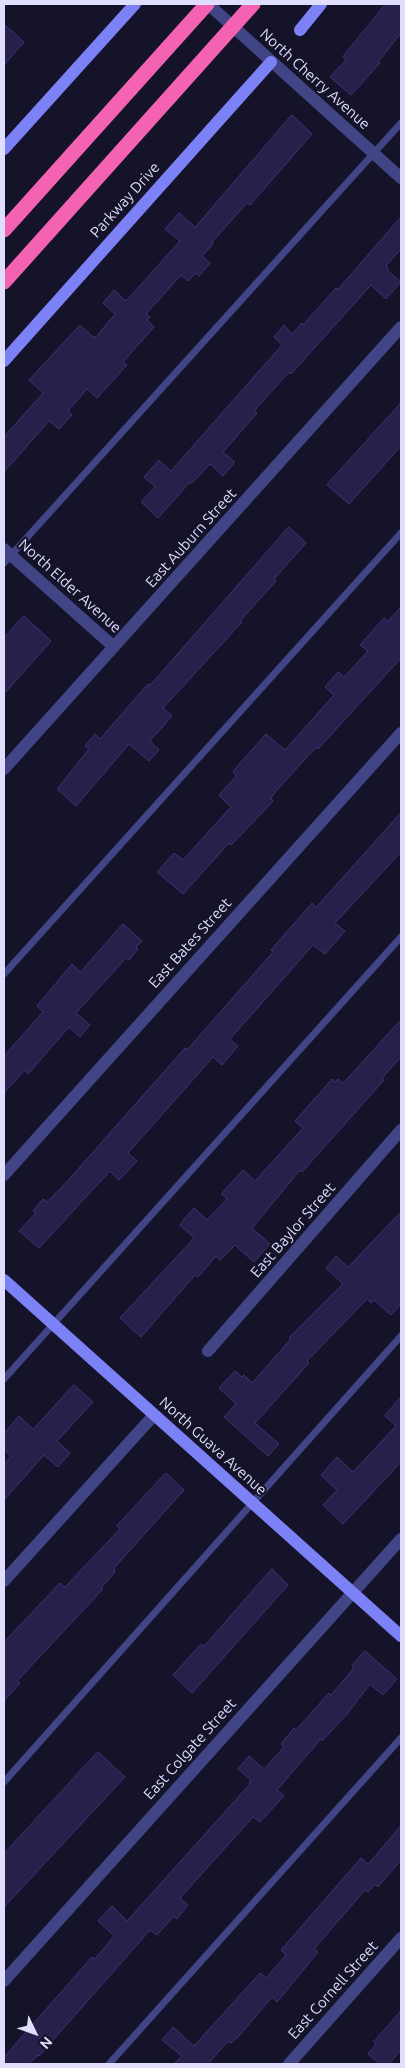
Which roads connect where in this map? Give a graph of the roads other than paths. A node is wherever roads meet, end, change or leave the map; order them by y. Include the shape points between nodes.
1 (135, 4) edge
2 (207, 4) edge
3 (253, 4) edge
4 (321, 4) edge
5 (233, 27) junction
6 (300, 30) dead end
7 (271, 62) junction
8 (401, 123) edge
9 (4, 148) edge
10 (374, 154) junction
11 (401, 178) edge
12 (4, 230) edge
13 (4, 282) edge
14 (401, 328) edge
15 (4, 361) edge
16 (401, 533) edge
17 (6, 556) edge
18 (114, 647) junction
19 (401, 733) edge
20 (4, 769) edge
21 (401, 937) edge
22 (4, 974) edge
23 (401, 1130) edge
24 (4, 1175) edge
25 (4, 1280) edge
26 (54, 1324) junction
27 (401, 1336) edge
28 (208, 1352) dead end
29 (4, 1379) edge
30 (154, 1415) junction
31 (253, 1504) junction
32 (401, 1539) edge
33 (4, 1581) edge
34 (353, 1593) junction
35 (401, 1636) edge
36 (401, 1738) edge
37 (4, 1782) edge
38 (401, 1938) edge
39 (4, 1981) edge
40 (109, 2064) edge
41 (288, 2064) edge

1 - 9 street
2 - 5 street, North Cherry Avenue
2 - 12 highway
3 - 5 highway
4 - 6 street
5 - 7 street, North Cherry Avenue
5 - 13 highway
7 - 10 street, North Cherry Avenue
7 - 15 street, Parkway Drive
8 - 10 lane
10 - 11 street, North Cherry Avenue
10 - 17 lane
14 - 18 street, East Auburn Street
16 - 22 lane
17 - 18 street, North Elder Avenue
18 - 20 street, East Auburn Street
19 - 24 street, East Bates Street
21 - 26 lane
23 - 28 street, East Baylor Street
25 - 26 street, North Guava Avenue
26 - 29 lane
26 - 30 street, North Guava Avenue
27 - 31 lane
30 - 31 street, North Guava Avenue
30 - 33 street
31 - 34 street, North Guava Avenue
31 - 37 lane
32 - 34 street, East Colgate Street
34 - 35 street, North Guava Avenue
34 - 39 street, East Colgate Street
36 - 40 lane
38 - 41 street, East Cornell Street

